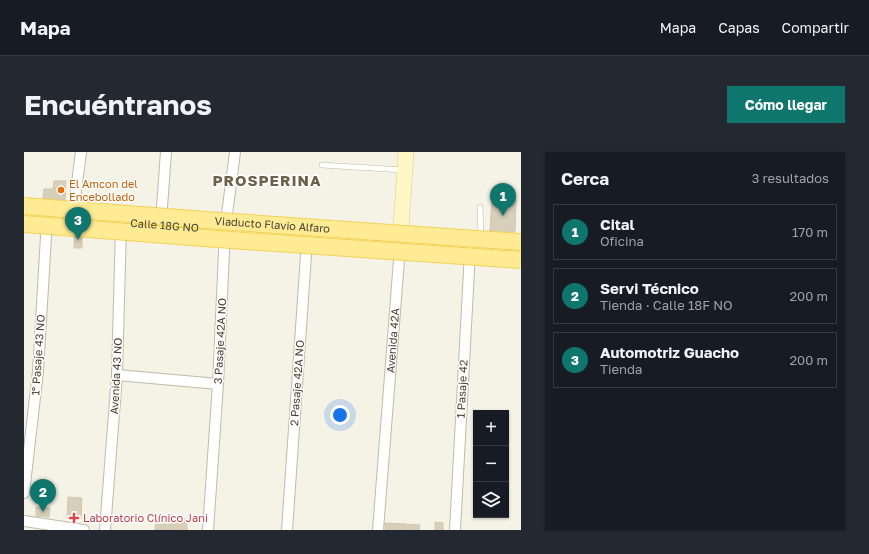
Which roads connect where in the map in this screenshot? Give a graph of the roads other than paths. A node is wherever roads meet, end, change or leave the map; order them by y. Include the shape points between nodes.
1 (81, 152) edge
2 (166, 152) edge
3 (235, 152) edge
4 (406, 152) edge
5 (322, 164) dead end
6 (405, 170) junction
7 (24, 206) edge
8 (480, 207) dead end
9 (24, 215) edge
10 (47, 216) junction
11 (72, 218) junction
12 (121, 222) junction
13 (24, 224) edge
14 (160, 225) junction
15 (225, 230) junction
16 (307, 236) junction
17 (521, 242) edge
18 (400, 243) junction
19 (475, 248) junction
20 (521, 252) edge
21 (521, 260) edge
22 (117, 375) junction
23 (218, 384) junction
24 (24, 493) edge
25 (24, 521) edge
26 (84, 530) edge
27 (105, 530) edge
28 (208, 530) edge
29 (287, 530) edge
30 (378, 530) edge
31 (455, 530) edge

1 - 11 street
2 - 14 street
3 - 15 street, 3 Pasaje 42A NO
4 - 6 street, Avenida 42A
5 - 6 lane
6 - 18 street, Avenida 42A
7 - 17 main road, Viaducto Flavio Alfaro, bridge
8 - 19 lane via 481,231
9 - 10 street, Calle 18G NO
10 - 11 street, Calle 18G NO
10 - 24 street, 1° Pasaje 43 NO via 38,371
11 - 12 street, Calle 18G NO
12 - 14 street, Calle 18G NO
12 - 22 street, Avenida 43 NO
13 - 21 main road, Viaducto Flavio Alfaro, bridge
14 - 15 street, Calle 18G NO
15 - 16 street, Calle 18G NO
15 - 23 street, 3 Pasaje 42A NO
16 - 18 street, Calle 18G NO
16 - 29 street, 2 Pasaje 42A NO
18 - 19 street, Calle 18G NO
18 - 30 street, Avenida 42A
19 - 20 street, Calle 18G NO
19 - 31 street, 1 Pasaje 42
22 - 23 street
22 - 27 street, Avenida 43 NO
23 - 28 street, 3 Pasaje 42A NO
25 - 26 street

